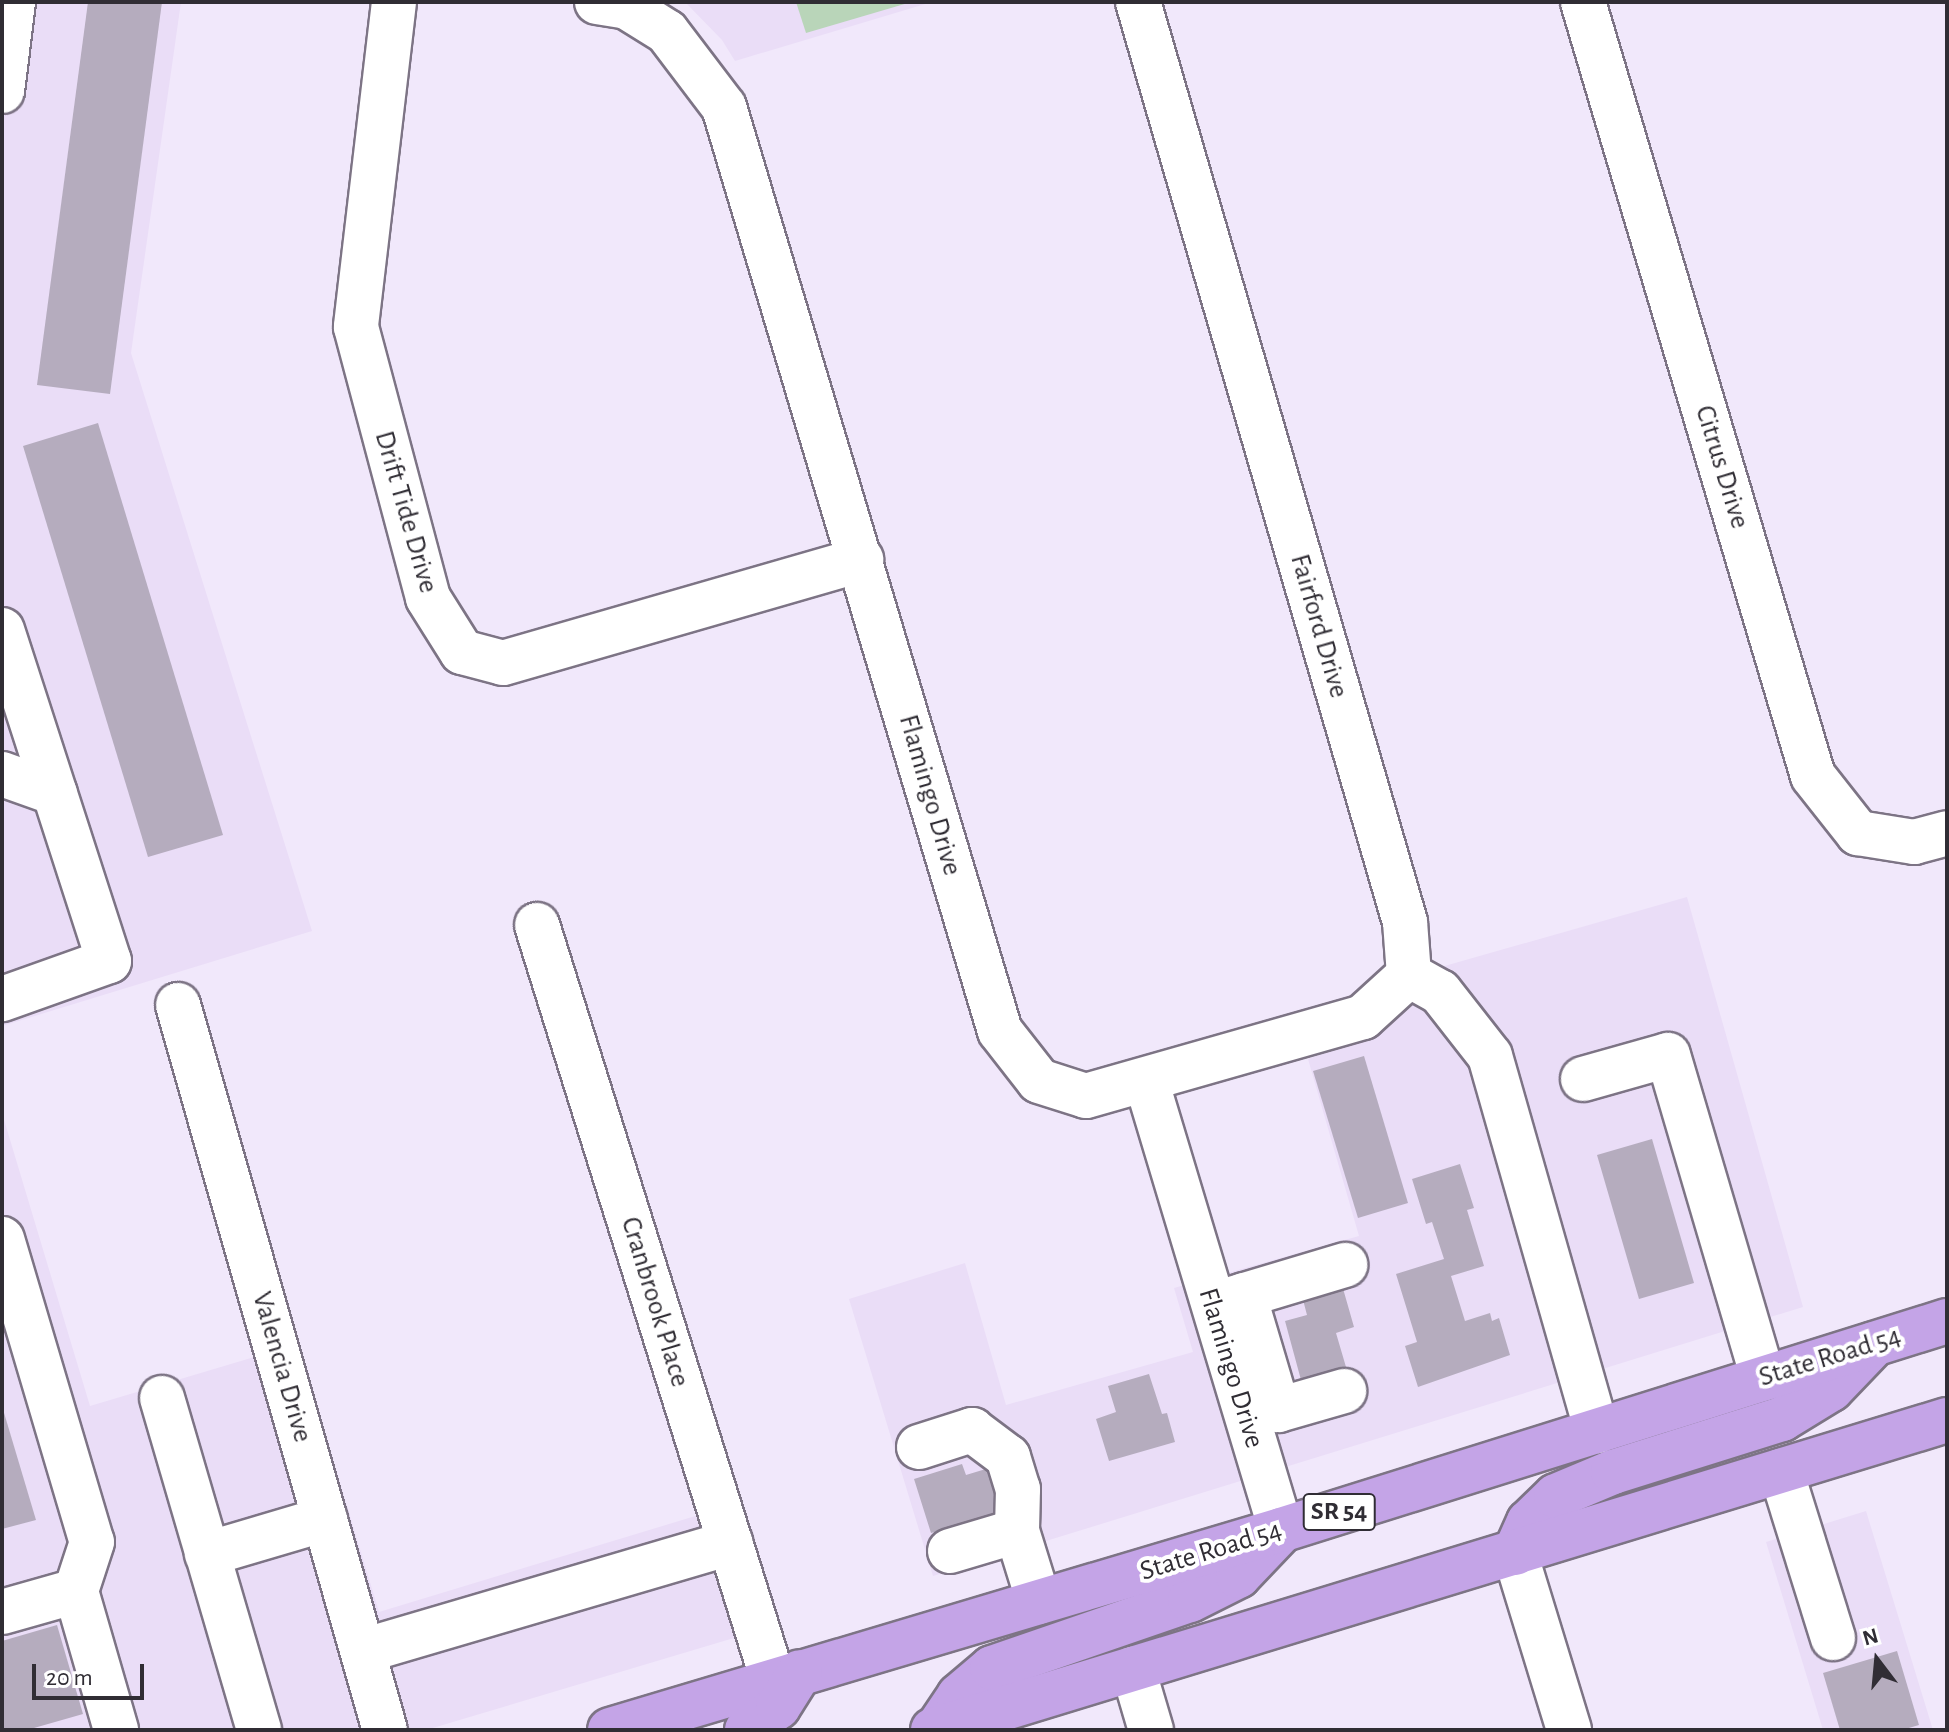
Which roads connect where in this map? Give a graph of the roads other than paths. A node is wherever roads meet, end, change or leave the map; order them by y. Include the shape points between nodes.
1 (13, 2) edge
2 (394, 2) edge
3 (597, 2) edge
4 (1138, 2) edge
5 (1583, 2) edge
6 (673, 17) edge
7 (2, 91) edge
8 (861, 560) junction
9 (2, 630) edge
10 (2, 774) edge
11 (55, 793) junction
12 (1947, 833) edge
13 (537, 925) dead end
14 (1409, 975) junction
15 (2, 999) edge
16 (178, 1005) dead end
17 (1583, 1079) dead end
18 (1146, 1080) junction
19 (2, 1239) edge
20 (1345, 1265) dead end
21 (1228, 1300) junction
22 (1947, 1321) edge
23 (14, 1325) edge
24 (1875, 1343) junction
25 (1763, 1378) junction
26 (1344, 1391) dead end
27 (162, 1398) dead end
28 (1262, 1416) junction
29 (1947, 1420) edge
30 (1597, 1431) junction
31 (919, 1447) dead end
32 (1781, 1471) junction
33 (325, 1519) junction
34 (1281, 1530) junction
35 (1017, 1531) junction
36 (730, 1543) junction
37 (950, 1551) dead end
38 (1515, 1553) junction
39 (207, 1554) junction
40 (76, 1591) junction
41 (1039, 1602) junction
42 (2, 1612) edge
43 (1833, 1638) dead end
44 (363, 1651) junction
45 (1133, 1669) junction
46 (787, 1676) junction
47 (935, 1729) edge
48 (116, 1730) edge
49 (259, 1730) edge
50 (385, 1730) edge
51 (610, 1730) edge
52 (747, 1730) edge
53 (1151, 1730) edge
54 (1569, 1730) edge

1 - 7 street
2 - 8 street, Drift Tide Drive via 356,327 428,598 462,652 503,663
3 - 6 street, Flamingo Drive
4 - 14 street, Fairford Drive via 1405,922
5 - 12 street, Citrus Drive via 1813,776 1858,833 1914,842
6 - 8 street, Flamingo Drive via 724,107
8 - 18 street, Flamingo Drive via 1000,1031 1039,1081 1086,1096
9 - 11 street
10 - 11 street
11 - 15 street via 109,961
13 - 36 street, Cranbrook Place
14 - 18 street via 1363,1017
14 - 30 street via 1440,992 1490,1056
16 - 33 street, Valencia Drive
17 - 25 street via 1668,1055
18 - 21 street, Flamingo Drive
19 - 23 street
20 - 21 street
21 - 28 street, Flamingo Drive
22 - 24 main road, State Road 54 / SR 54
23 - 40 street via 92,1542
24 - 25 main road, State Road 54 / SR 54
24 - 38 main road via 1831,1389 1782,1419 1613,1472 1556,1496 1529,1522
25 - 30 main road, State Road 54 / SR 54
26 - 28 street
27 - 39 street
28 - 34 street, Flamingo Drive
29 - 32 main road
30 - 34 main road, State Road 54 / SR 54
31 - 35 street via 972,1430 1008,1457 1018,1489
32 - 38 main road
32 - 43 street
33 - 39 street
33 - 44 street, Valencia Drive
34 - 41 main road, State Road 54 / SR 54
34 - 47 main road via 1238,1576 1190,1600 992,1668 959,1696
35 - 37 street
35 - 41 street
36 - 44 street
36 - 46 street, Cranbrook Place
38 - 45 main road
38 - 54 street
39 - 49 street
40 - 42 street
40 - 48 street
41 - 46 main road, State Road 54 / SR 54
44 - 50 street, Valencia Drive
45 - 47 main road
45 - 53 street
46 - 51 main road, State Road 54 / SR 54
46 - 52 main road via 778,1707

